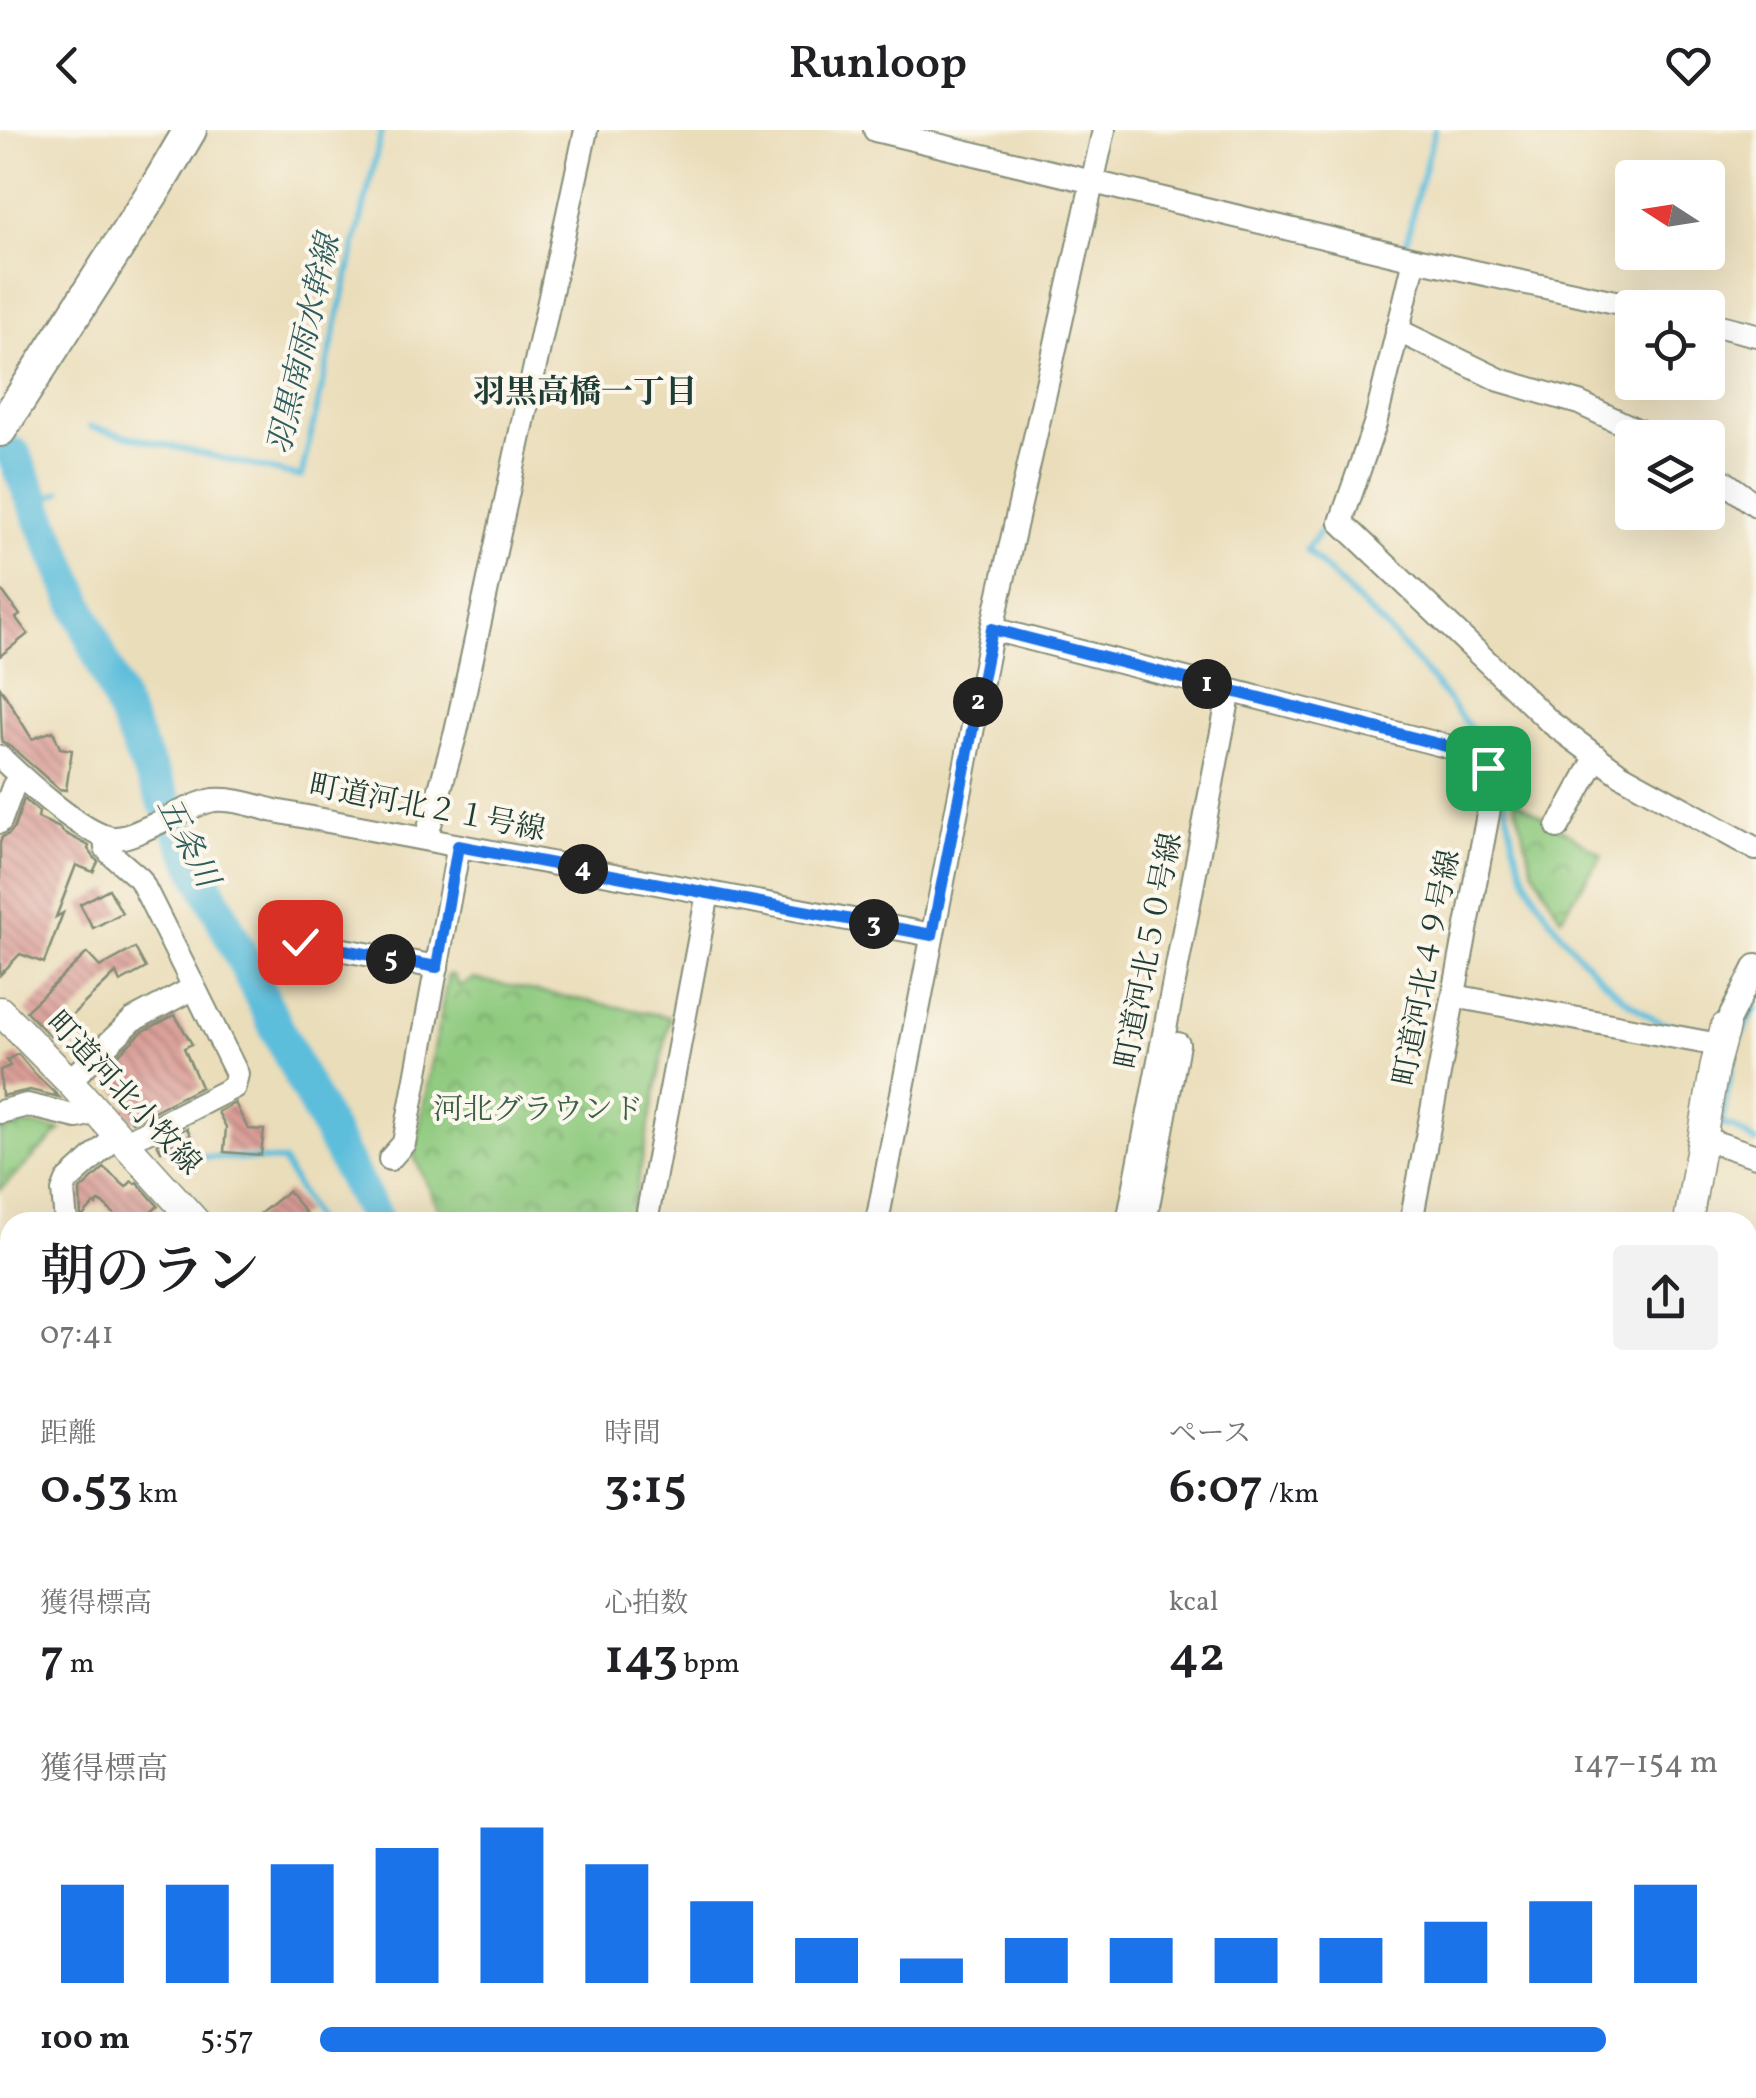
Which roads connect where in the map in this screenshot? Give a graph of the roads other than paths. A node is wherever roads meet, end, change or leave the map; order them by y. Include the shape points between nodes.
1 (190, 130) edge
2 (586, 130) edge
3 (875, 130) edge
4 (1104, 130) edge
5 (1091, 180) junction
6 (1416, 259) junction
7 (1615, 302) edge
8 (1725, 327) edge
9 (1397, 330) junction
10 (1756, 335) edge
11 (1615, 420) edge
12 (0, 430) edge
13 (1725, 482) edge
14 (1756, 505) edge
15 (992, 629) junction
16 (1230, 690) junction
17 (1597, 756) junction
18 (0, 757) edge
19 (1215, 768) junction
20 (20, 776) junction
21 (0, 822) edge
22 (1558, 827) dead end
23 (106, 836) junction
24 (426, 839) junction
25 (458, 846) junction
26 (1756, 848) edge
27 (708, 893) junction
28 (932, 935) junction
29 (278, 948) dead end
30 (1756, 966) edge
31 (437, 967) junction
32 (192, 983) junction
33 (1454, 996) junction
34 (4, 1019) edge
35 (1722, 1036) junction
36 (68, 1081) junction
37 (0, 1112) edge
38 (96, 1112) junction
39 (1702, 1138) junction
40 (120, 1139) junction
41 (1756, 1156) edge
42 (390, 1159) dead end
43 (65, 1212) edge
44 (187, 1212) edge
45 (648, 1212) edge
46 (880, 1212) edge
47 (1130, 1212) edge
48 (1147, 1212) edge
49 (1413, 1212) edge
50 (1690, 1212) edge

1 - 12 main road
2 - 24 street via 456,732
3 - 5 street
4 - 5 street
5 - 6 street
5 - 15 street
6 - 7 street
6 - 9 street
8 - 10 street
9 - 11 street via 1500,380
9 - 17 street via 1375,424 1341,522 1550,722
13 - 14 street
15 - 16 street, 町道河北４９号線
15 - 28 street
16 - 19 street, 町道河北５０号線
16 - 33 street, 町道河北４９号線 via 1482,758 1492,793
17 - 22 street
17 - 26 street
18 - 20 street
19 - 47 street, 町道河北５０号線
19 - 48 street via 1230,771
20 - 21 street
20 - 23 street
23 - 24 street, 町道河北２１号線 via 118,838 204,802 229,800
23 - 32 street via 110,853 140,878
24 - 25 street, 町道河北２１号線
25 - 27 street, 町道河北２１号線
25 - 31 street
27 - 28 street, 町道河北２１号線
27 - 45 street
28 - 46 street
29 - 31 street via 300,942
30 - 35 street
31 - 42 street via 404,1143
32 - 36 street via 133,1020
32 - 40 street via 237,1074 234,1087
33 - 35 street
33 - 49 street, 町道河北４９号線
34 - 36 street, 町道河北小牧線
35 - 39 street
36 - 38 street, 町道河北小牧線
37 - 38 street via 27,1104 77,1117
38 - 40 street, 町道河北小牧線
39 - 41 street
39 - 50 street
40 - 43 street via 67,1181
40 - 44 street, 町道河北小牧線

